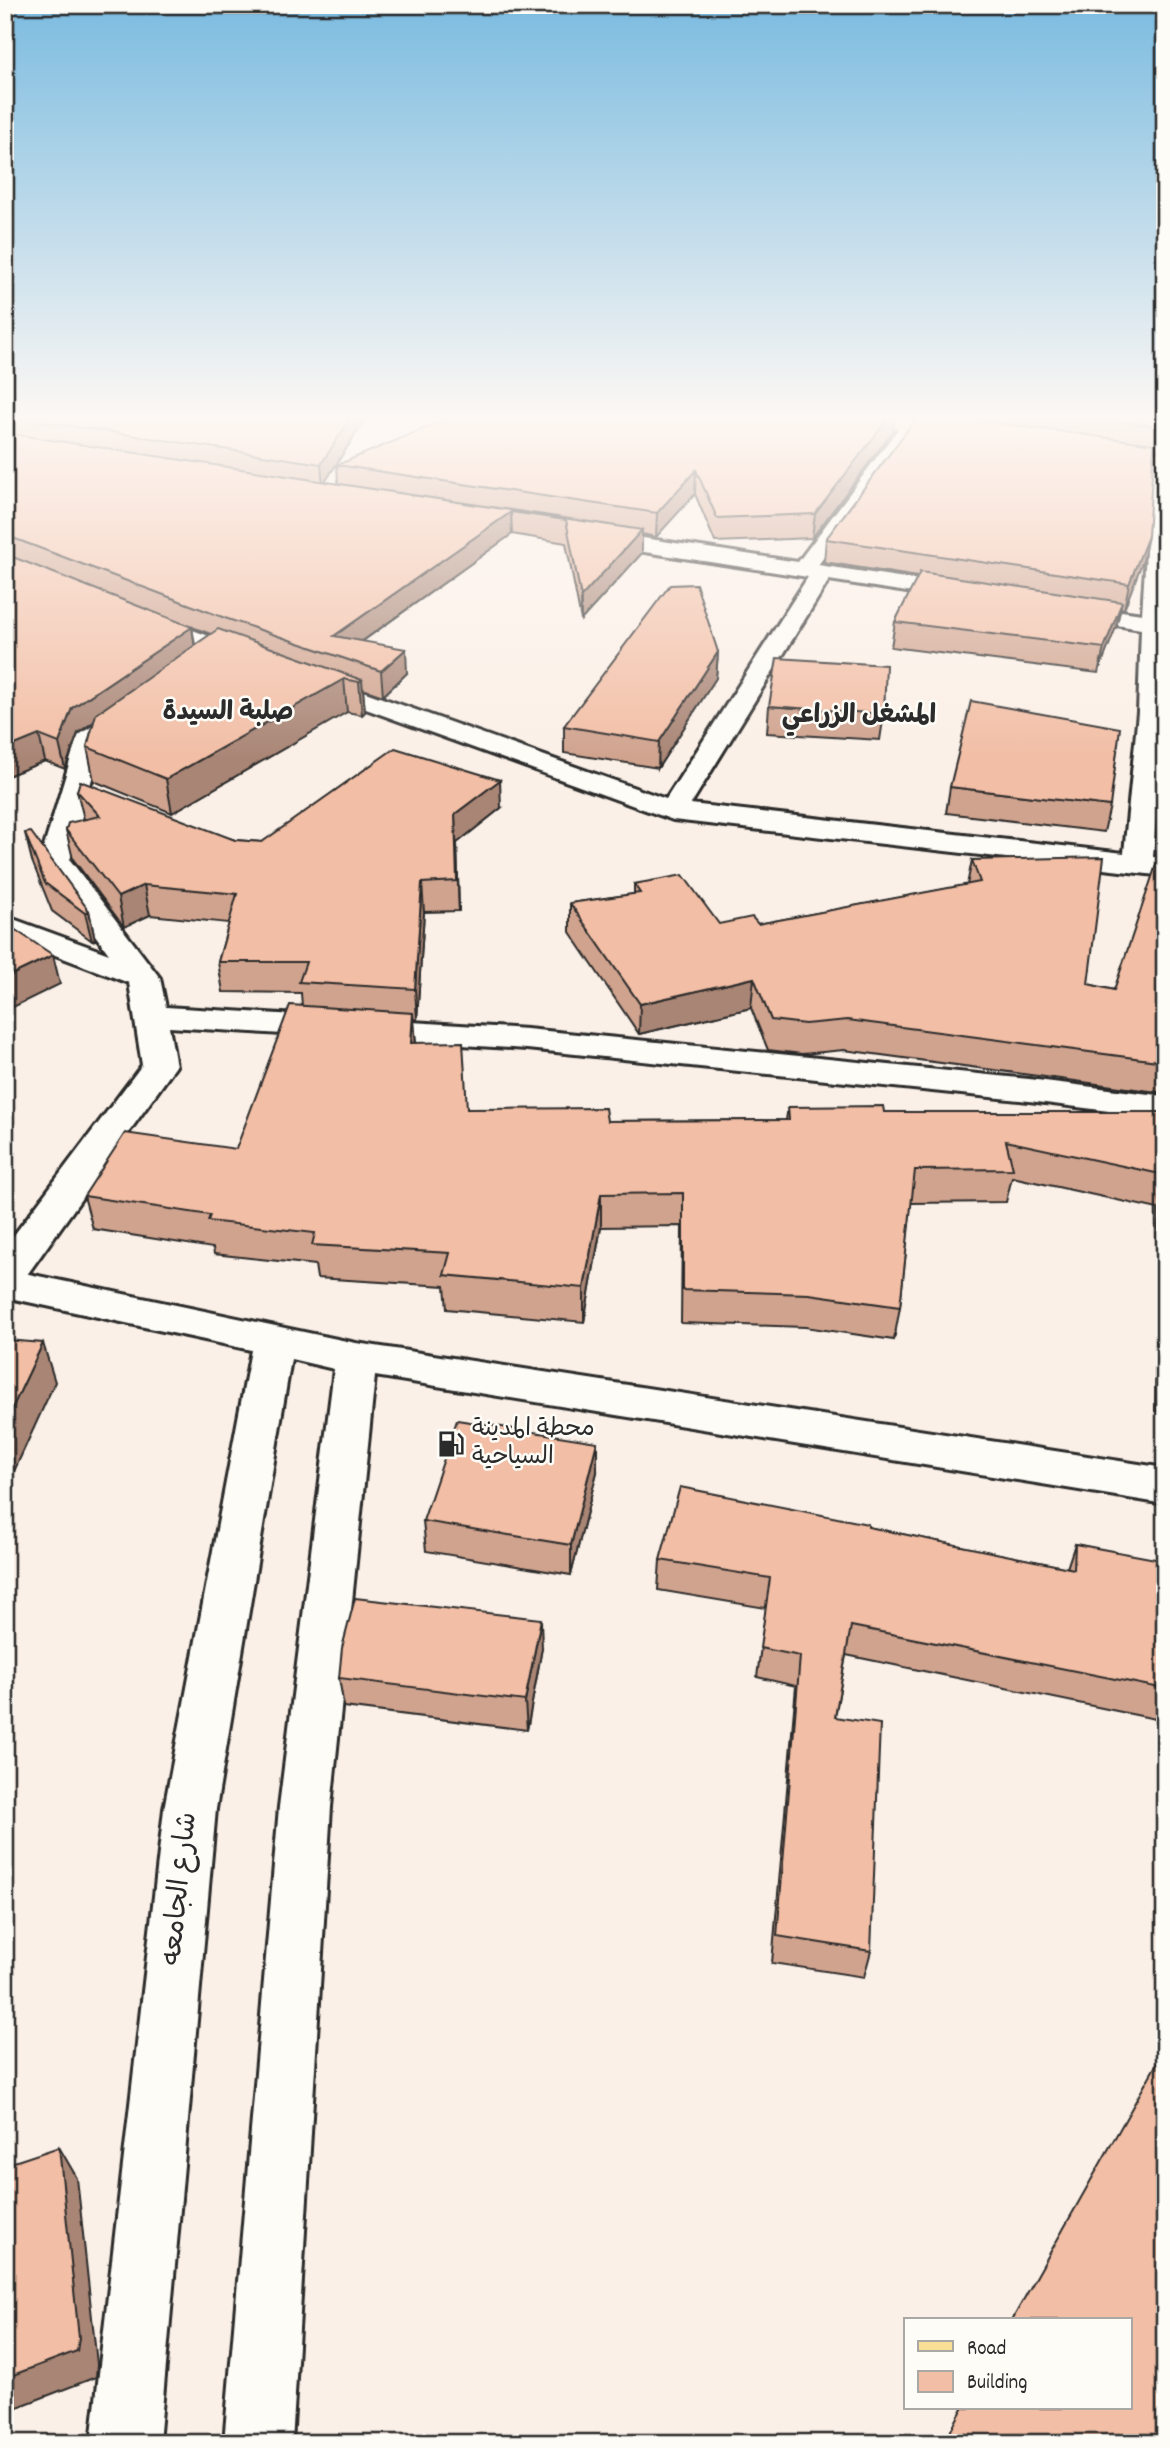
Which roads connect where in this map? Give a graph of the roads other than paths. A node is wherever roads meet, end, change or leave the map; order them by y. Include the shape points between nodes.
1 (842, 530) edge
2 (1162, 530) edge
3 (569, 533) edge
4 (813, 571) junction
5 (987, 598) edge
6 (1042, 606) edge
7 (118, 609) edge
8 (1159, 624) edge
9 (219, 649) junction
10 (187, 672) edge
11 (154, 695) edge
12 (673, 811) junction
13 (1151, 866) edge
14 (5, 925) edge
15 (144, 978) junction
16 (150, 1016) junction
17 (1165, 1107) edge
18 (5, 1276) edge
19 (5, 1283) edge
20 (273, 1341) junction
21 (356, 1358) junction
22 (1165, 1486) edge
23 (125, 2443) edge
24 (258, 2443) edge

1 - 4 street
2 - 8 street
3 - 4 street
4 - 5 street
4 - 12 street
6 - 8 street
7 - 9 street
8 - 13 street via 1151,712
9 - 10 street
9 - 12 street
11 - 15 street via 89,741 55,860
12 - 13 street
14 - 15 street
15 - 16 street
16 - 17 street via 527,1039
16 - 18 street via 159,1066
19 - 20 street
20 - 21 street
20 - 23 street, شارع الجامعه via 190,1809
21 - 22 street
21 - 24 street via 305,1807

